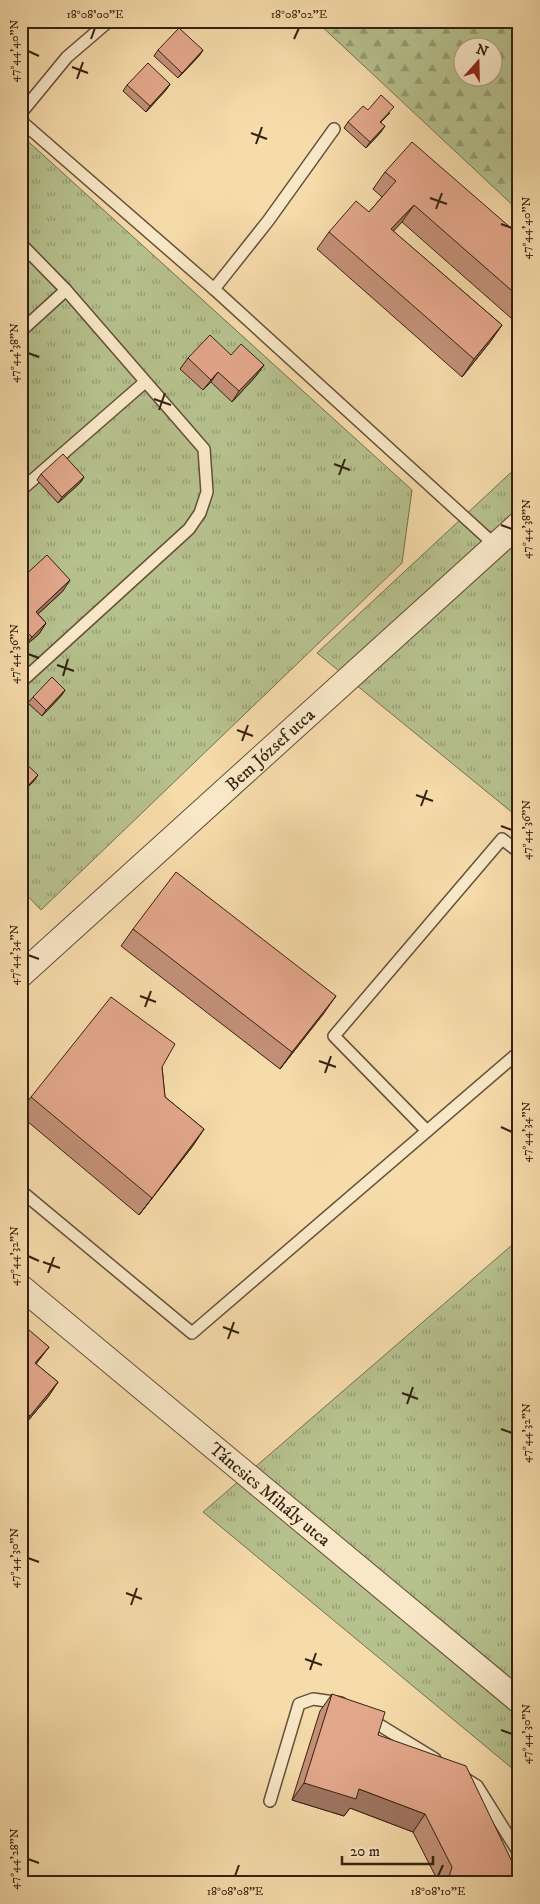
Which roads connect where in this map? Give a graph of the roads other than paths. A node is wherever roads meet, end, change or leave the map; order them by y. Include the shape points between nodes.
1 (110, 21) edge
2 (21, 113) edge
3 (21, 121) edge
4 (334, 130) dead end
5 (21, 244) edge
6 (214, 289) junction
7 (66, 290) junction
8 (21, 331) edge
9 (145, 382) junction
10 (21, 490) edge
11 (519, 524) edge
12 (496, 544) junction
13 (21, 682) edge
14 (519, 852) edge
15 (21, 975) edge
16 (519, 1052) edge
17 (427, 1131) junction
18 (21, 1191) edge
19 (21, 1287) edge
20 (519, 1702) edge
21 (270, 1801) dead end
22 (519, 1853) edge

1 - 2 lane via 67,57
3 - 6 lane
4 - 6 lane via 268,222
5 - 7 lane
6 - 12 lane
7 - 8 lane
7 - 9 lane
9 - 10 lane
9 - 13 lane via 204,449 207,492 200,514 189,529
11 - 12 street, Bem József utca
12 - 15 street, Bem József utca
14 - 17 lane via 502,839 334,1036
16 - 17 lane
17 - 18 lane via 192,1332
19 - 20 street, Táncsics Mihály utca
21 - 22 lane via 298,1704 313,1699 338,1701 477,1786

